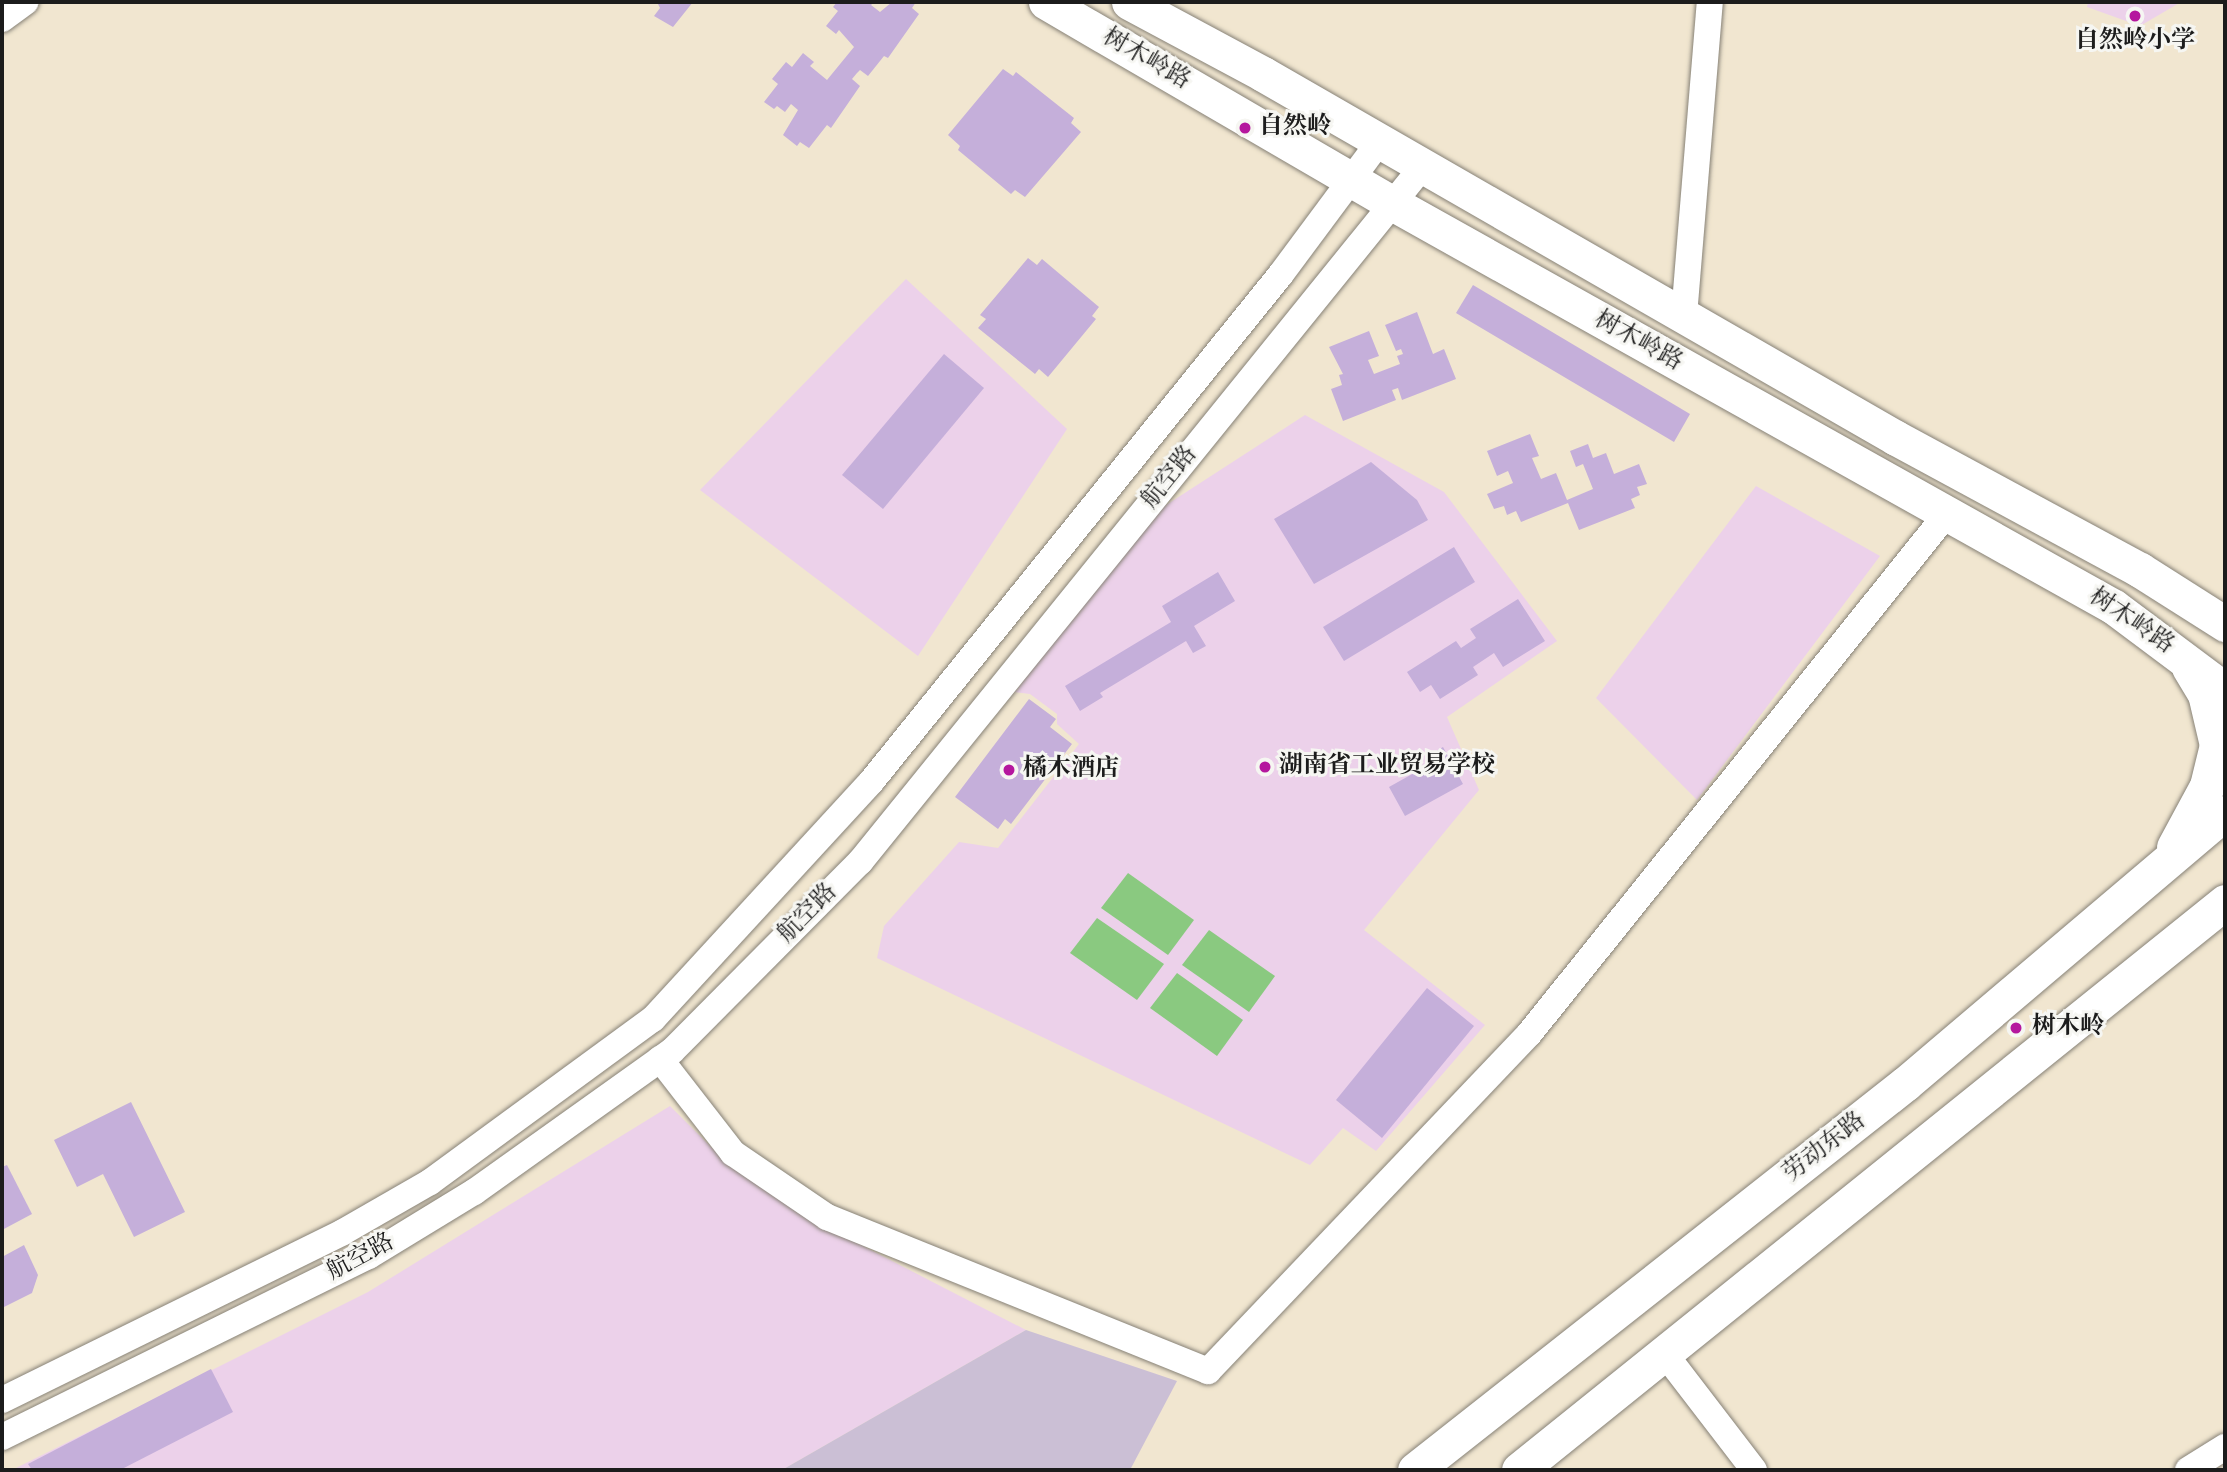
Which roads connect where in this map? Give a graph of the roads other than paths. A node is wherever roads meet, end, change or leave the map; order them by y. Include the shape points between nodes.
1 (25, 2) edge
2 (1046, 2) edge
3 (1129, 2) edge
4 (1710, 2) edge
5 (2, 19) edge
6 (1379, 142) junction
7 (1423, 166) junction
8 (1350, 178) junction
9 (1392, 203) junction
10 (1684, 316) junction
11 (1945, 516) junction
12 (2225, 624) edge
13 (2183, 657) junction
14 (2225, 690) edge
15 (2225, 813) edge
16 (2165, 865) junction
17 (2225, 902) edge
18 (653, 1019) junction
19 (666, 1055) junction
20 (342, 1232) junction
21 (369, 1256) junction
22 (1665, 1354) junction
23 (2, 1400) edge
24 (2, 1437) edge
25 (2225, 1447) edge
26 (1415, 1470) edge
27 (1519, 1470) edge
28 (1754, 1470) edge
29 (2188, 1470) edge

1 - 5 street
2 - 8 main road, 树木岭路
3 - 6 main road, 树木岭路
4 - 10 street, 树木岭路
6 - 7 main road, 树木岭路
6 - 8 street, 航空路
7 - 9 street, 航空路
7 - 10 main road, 树木岭路
8 - 9 main road, 树木岭路
8 - 18 street, 航空路 via 1272,285 871,782
9 - 11 main road, 树木岭路
9 - 19 street, 航空路 via 860,862
10 - 12 main road, 树木岭路 via 2140,570
11 - 13 main road, 树木岭路 via 2113,607
11 - 19 street via 1529,1034 1208,1371 827,1217 733,1153
13 - 14 main road, 树木岭路
13 - 16 main road via 2205,694 2217,745 2207,786
15 - 16 main road, 劳动东路
16 - 26 main road, 劳动东路 via 1905,1084
17 - 22 main road
18 - 19 street
18 - 20 street, 航空路 via 430,1182
19 - 21 street, 航空路 via 474,1192
20 - 21 street
20 - 23 street, 航空路
21 - 24 street, 航空路
22 - 27 main road
22 - 28 street
25 - 29 street

